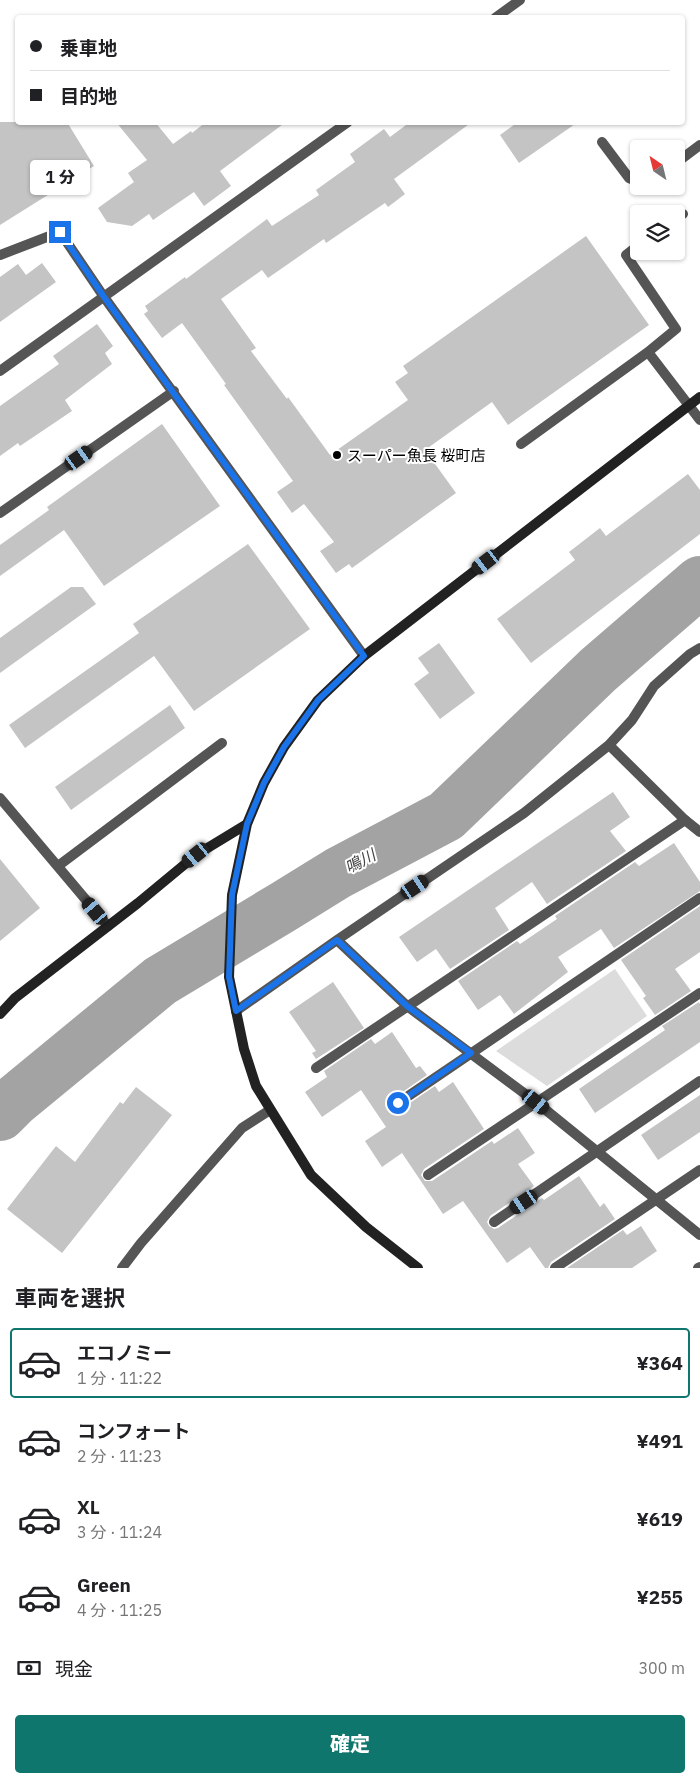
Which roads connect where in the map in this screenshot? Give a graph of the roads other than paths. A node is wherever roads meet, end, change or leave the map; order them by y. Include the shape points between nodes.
1 (520, 0) edge
2 (499, 15) edge
3 (344, 125) edge
4 (602, 142) dead end
5 (700, 145) edge
6 (685, 156) edge
7 (630, 178) edge
8 (630, 252) edge
9 (0, 255) edge
10 (104, 297) junction
11 (648, 352) junction
12 (0, 371) edge
13 (174, 391) junction
14 (700, 397) edge
15 (689, 405) junction
16 (700, 420) edge
17 (521, 444) dead end
18 (0, 513) edge
19 (700, 648) edge
20 (364, 656) junction
21 (222, 743) dead end
22 (609, 745) junction
23 (0, 798) edge
24 (685, 820) junction
25 (247, 824) junction
26 (700, 832) edge
27 (58, 866) junction
28 (700, 898) edge
29 (108, 926) junction
30 (337, 940) junction
31 (700, 993) edge
32 (407, 1006) junction
33 (236, 1011) junction
34 (0, 1014) edge
35 (471, 1053) junction
36 (316, 1068) dead end
37 (700, 1081) edge
38 (536, 1102) junction
39 (398, 1103) dead end
40 (270, 1110) junction
41 (597, 1152) junction
42 (700, 1170) edge
43 (428, 1175) dead end
44 (655, 1200) junction
45 (494, 1222) dead end
46 (700, 1235) edge
47 (122, 1268) edge
48 (418, 1268) edge
49 (555, 1268) edge

1 - 2 street
3 - 10 street
4 - 7 street
5 - 6 street
8 - 11 street via 626,255 676,329
9 - 10 street via 60,232
10 - 12 street
10 - 13 street
11 - 15 street
11 - 17 street
13 - 18 street
13 - 20 street
14 - 15 street
15 - 16 street
15 - 20 street
19 - 22 street via 654,686 632,720
20 - 25 street via 318,700 284,747
21 - 27 street
22 - 24 street
22 - 30 street via 524,813
23 - 27 street
24 - 26 street
24 - 32 street
25 - 29 street via 196,855
25 - 33 street via 232,895 229,977
27 - 29 street
28 - 35 street
29 - 34 street via 15,998
30 - 32 street
30 - 33 street
31 - 38 street
32 - 35 street
32 - 36 street
33 - 40 street via 256,1086
35 - 38 street
35 - 39 street
37 - 41 street
38 - 41 street
38 - 43 street
40 - 47 street via 242,1128
40 - 48 street via 311,1175 366,1227
41 - 44 street
41 - 45 street
42 - 44 street
44 - 46 street
44 - 49 street

